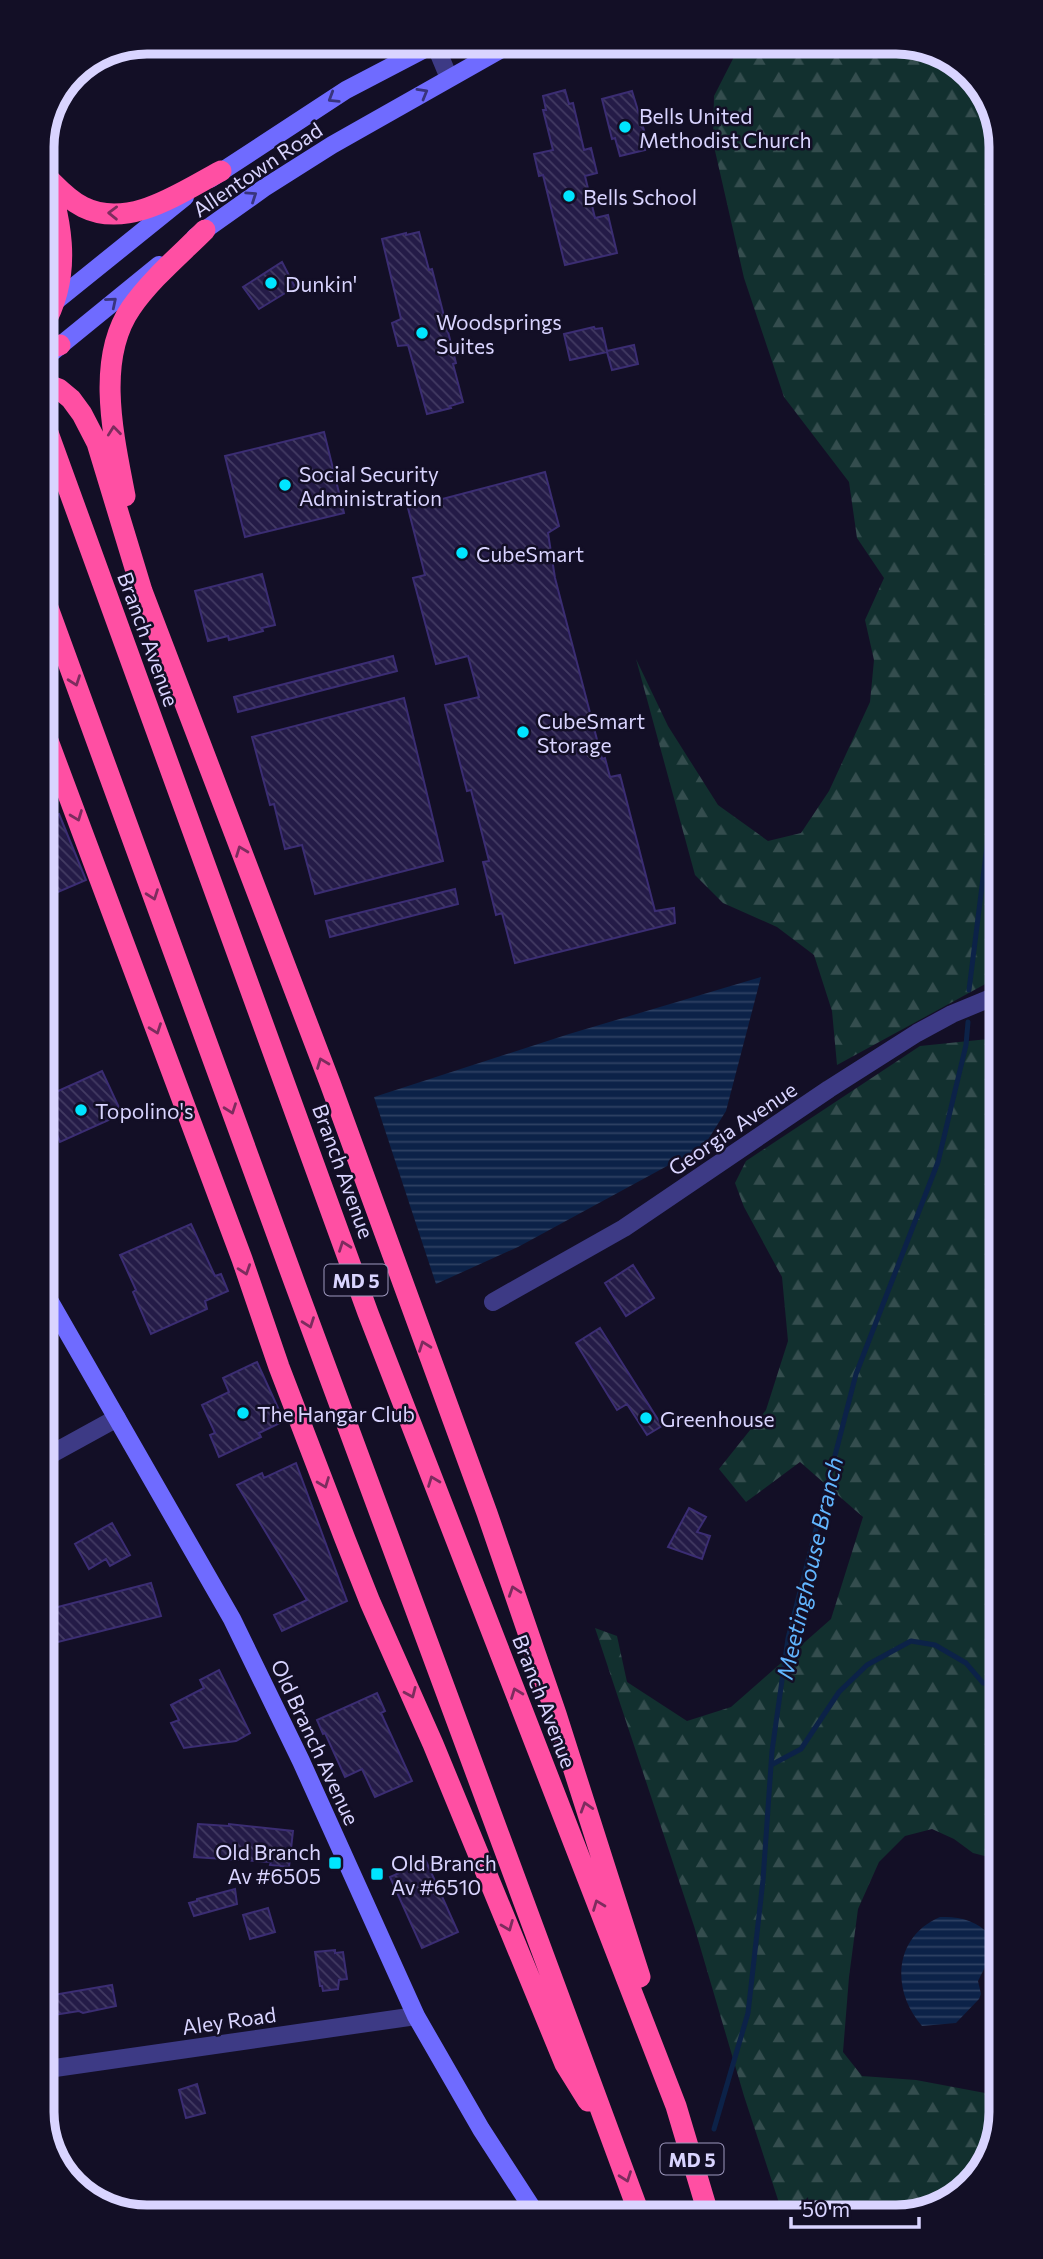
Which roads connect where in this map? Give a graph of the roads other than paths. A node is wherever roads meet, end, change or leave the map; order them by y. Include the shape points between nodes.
1 (415, 54) edge
2 (440, 54) edge
3 (492, 54) edge
4 (449, 78) junction
5 (221, 171) junction
6 (54, 184) edge
7 (54, 203) edge
8 (205, 230) junction
9 (54, 295) edge
10 (54, 302) edge
11 (54, 346) edge
12 (54, 386) edge
13 (54, 450) edge
14 (54, 624) edge
15 (161, 641) junction
16 (54, 757) edge
17 (989, 999) edge
18 (493, 1302) dead end
19 (54, 1309) edge
20 (117, 1418) junction
21 (54, 1453) edge
22 (416, 2016) junction
23 (54, 2068) edge
24 (676, 2106) junction
25 (613, 2141) junction
26 (530, 2205) edge
27 (636, 2205) edge
28 (706, 2205) edge

1 -> 5 main road, Allentown Road via 346,90
2 - 4 street
3 - 4 main road, Allentown Road
8 -> 4 main road, Allentown Road via 332,145
5 -> 6 highway via 131,213 92,211
5 - 10 main road, Allentown Road
7 - 9 highway via 64,262
11 -> 8 main road, Allentown Road
15 -> 8 highway via 126,503 110,365 117,333 132,307
12 - 15 highway via 71,399 92,430
24 -> 13 highway, Branch Avenue / MD 5 via 368,1313
14 -> 25 highway, MD 5
24 -> 15 highway via 675,2083 491,1525 330,1083
16 -> 25 highway via 370,1602 565,2064
17 - 18 street, Georgia Avenue via 929,1025 624,1228
19 - 20 main road, Old Branch Avenue
20 - 21 street
20 - 22 main road, Old Branch Avenue via 259,1673
22 - 23 street, Aley Road
22 - 26 main road, Old Branch Avenue
24 - 28 highway, Branch Avenue / MD 5
25 -> 27 highway, MD 5

